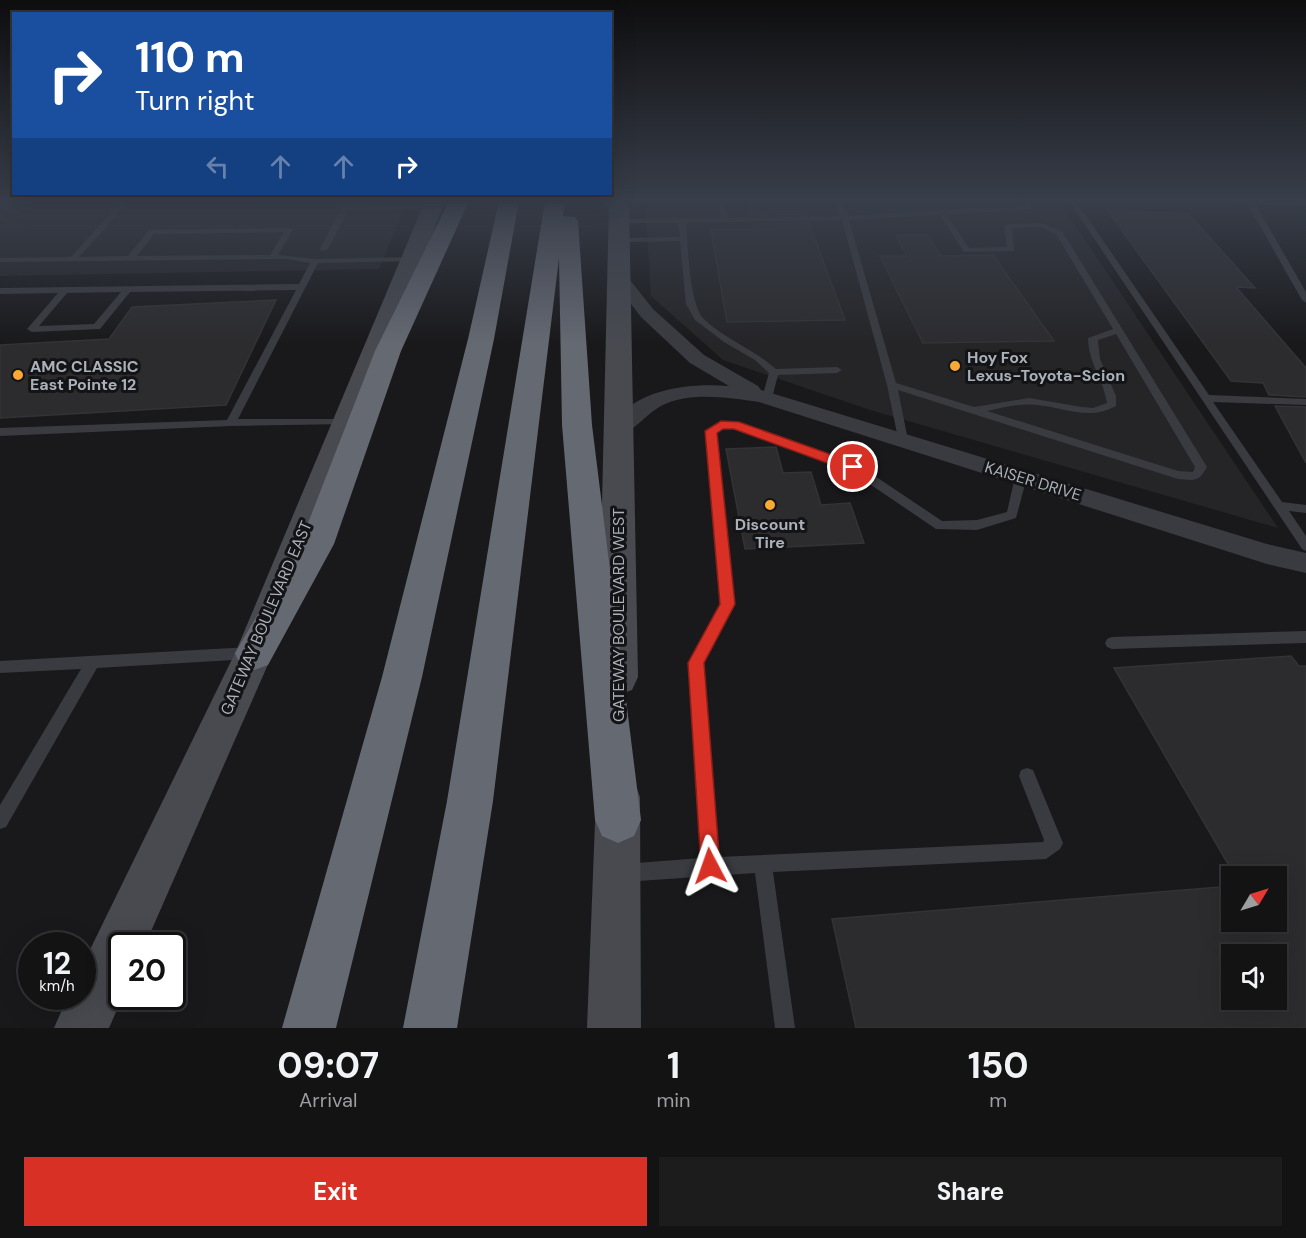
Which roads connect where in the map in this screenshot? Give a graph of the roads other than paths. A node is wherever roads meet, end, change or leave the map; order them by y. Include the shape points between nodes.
1 (82, 249) edge
2 (138, 249) edge
3 (278, 249) edge
4 (418, 249) edge
5 (426, 249) edge
6 (500, 249) edge
7 (549, 249) edge
8 (570, 249) edge
9 (619, 249) edge
10 (685, 249) edge
11 (855, 249) edge
12 (966, 249) edge
13 (1011, 249) edge
14 (1069, 249) edge
15 (1105, 249) edge
16 (1277, 249) edge
17 (273, 257) junction
18 (73, 259) junction
19 (130, 259) junction
20 (412, 259) junction
21 (0, 260) edge
22 (315, 261) junction
23 (620, 279) junction
24 (300, 287) junction
25 (127, 290) junction
26 (0, 291) edge
27 (65, 291) junction
28 (1306, 300) edge
29 (1118, 330) junction
30 (837, 370) dead end
31 (774, 372) junction
32 (892, 385) junction
33 (764, 397) junction
34 (1206, 398) junction
35 (1306, 402) edge
36 (974, 411) junction
37 (346, 422) junction
38 (231, 423) junction
39 (618, 430) junction
40 (0, 432) edge
41 (903, 440) junction
42 (1021, 477) junction
43 (1281, 506) junction
44 (1306, 509) edge
45 (1306, 546) edge
46 (1306, 563) edge
47 (1306, 637) edge
48 (1112, 643) dead end
49 (254, 653) junction
50 (93, 661) junction
51 (0, 667) edge
52 (1027, 776) dead end
53 (618, 820) junction
54 (0, 821) edge
55 (763, 864) junction
56 (710, 866) junction
57 (617, 874) junction
58 (81, 1028) edge
59 (309, 1028) edge
60 (429, 1028) edge
61 (614, 1028) edge
62 (785, 1028) edge

1 - 18 lane
2 - 19 lane
3 - 17 lane
4 - 20 main road, GATEWAY BOULEVARD EAST
5 - 49 highway via 317,543
6 - 59 highway via 402,677
7 - 60 highway via 470,801
8 - 53 highway via 577,425
9 - 23 main road, GATEWAY BOULEVARD WEST
10 - 31 lane via 690,304 700,320
11 - 32 lane
12 - 13 lane
14 - 29 lane
15 - 34 lane
16 - 28 lane
17 - 19 lane
17 - 22 lane
18 - 19 lane
18 - 21 lane
20 - 22 lane
20 - 37 main road, GATEWAY BOULEVARD EAST
22 - 24 lane
23 - 33 street, KAISER DRIVE via 646,313 697,359
23 - 39 main road, GATEWAY BOULEVARD WEST
24 - 25 lane
24 - 38 lane
25 - 27 lane
25 - 27 lane via 97,327 32,329
26 - 27 lane
29 - 36 lane via 1093,338 1092,355 1111,395 1112,404 1103,411 1028,401
29 - 36 lane via 1201,467 1196,477 1178,475
30 - 31 lane
31 - 33 lane
32 - 36 lane
32 - 41 lane
33 - 39 street, KAISER DRIVE via 712,390 675,394 641,408
33 - 41 street, KAISER DRIVE
34 - 35 lane
34 - 43 lane
37 - 38 lane
37 - 49 main road, GATEWAY BOULEVARD EAST
38 - 40 lane
39 - 53 main road, GATEWAY BOULEVARD WEST
41 - 42 street, KAISER DRIVE
42 - 46 street, KAISER DRIVE
42 - 56 lane via 1012,515 977,525 940,526 853,467 735,425 721,425 711,431 728,604 696,663
43 - 44 lane
43 - 45 lane
47 - 48 lane
49 - 50 lane
49 - 58 main road, GATEWAY BOULEVARD EAST
50 - 51 lane
50 - 54 lane
52 - 55 lane via 1054,843 1046,850
53 - 57 main road, GATEWAY BOULEVARD WEST
55 - 56 lane
55 - 62 lane
56 - 57 lane
57 - 61 main road, GATEWAY BOULEVARD WEST

